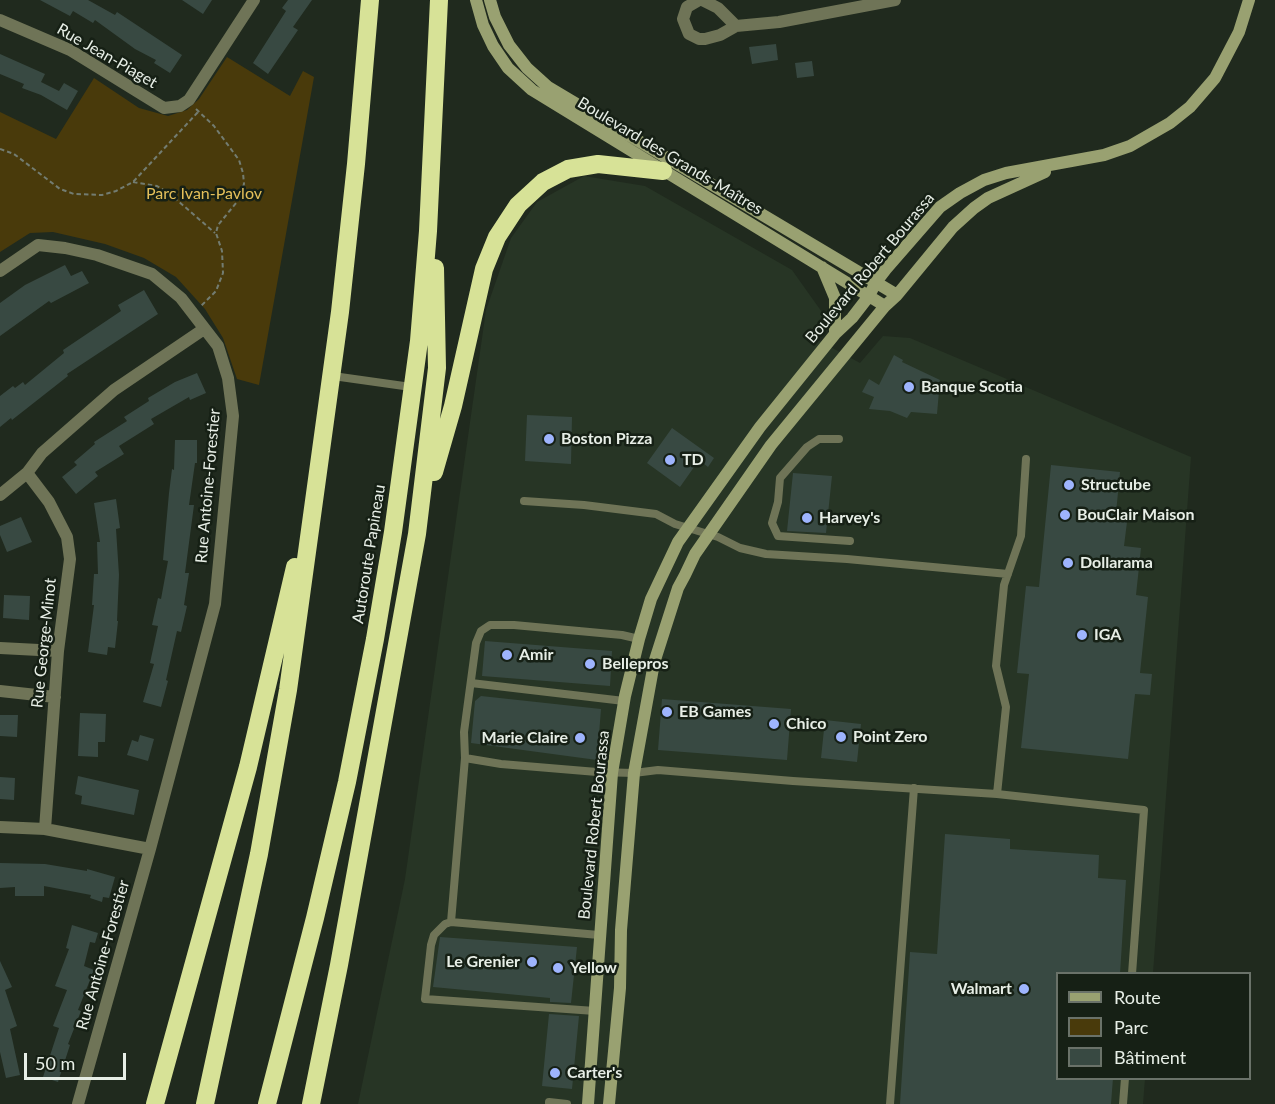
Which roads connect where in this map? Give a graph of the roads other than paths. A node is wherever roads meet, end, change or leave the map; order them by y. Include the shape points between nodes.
1 (254, 0) edge
2 (370, 0) edge
3 (439, 0) edge
4 (476, 0) edge
5 (490, 0) edge
6 (700, 0) edge
7 (895, 0) edge
8 (1249, 0) edge
9 (0, 20) edge
10 (736, 26) junction
11 (433, 161) junction
12 (1068, 163) junction
13 (663, 171) junction
14 (822, 267) junction
15 (0, 271) edge
16 (876, 282) junction
17 (869, 296) junction
18 (897, 296) junction
19 (885, 306) junction
20 (204, 329) junction
21 (835, 334) junction
22 (333, 376) junction
23 (413, 387) junction
24 (324, 436) junction
25 (839, 439) dead end
26 (1026, 459) dead end
27 (27, 473) junction
28 (0, 495) edge
29 (524, 501) dead end
30 (687, 528) junction
31 (417, 534) junction
32 (709, 534) junction
33 (850, 541) dead end
34 (1008, 574) junction
35 (639, 639) junction
36 (0, 648) edge
37 (58, 651) junction
38 (471, 683) junction
39 (0, 691) edge
40 (55, 697) junction
41 (624, 701) junction
42 (465, 758) junction
43 (612, 773) junction
44 (634, 773) junction
45 (914, 788) junction
46 (997, 794) junction
47 (0, 827) edge
48 (45, 829) junction
49 (150, 849) junction
50 (451, 922) junction
51 (599, 935) junction
52 (1132, 972) edge
53 (595, 1011) junction
54 (1125, 1080) edge
55 (78, 1104) edge
56 (155, 1104) edge
57 (205, 1104) edge
58 (267, 1104) edge
59 (311, 1104) edge
60 (549, 1104) edge
61 (567, 1104) edge
62 (588, 1104) edge
63 (609, 1104) edge
64 (890, 1104) edge
65 (1123, 1104) edge

1 - 9 street, Rue Jean-Piaget via 189,100 164,108 70,50
2 - 22 highway
3 - 11 highway, Autoroute Papineau
4 - 13 street, Boulevard des Grands-Maîtres via 493,46 523,83
5 - 16 street, Boulevard des Grands-Maîtres via 508,45 548,87
6 - 10 street via 718,8
6 - 10 street via 691,3 684,13 689,34 699,39 712,38
7 - 10 street
8 - 12 street via 1229,56 1190,107 1130,146
11 - 23 highway, Autoroute Papineau
11 - 31 highway via 437,368
12 - 16 street, Boulevard Robert Bourassa via 1005,173 960,193 932,216
12 - 18 street, Boulevard Robert Bourassa via 1012,186 974,208
13 - 14 street, Boulevard des Grands-Maîtres
13 - 31 highway via 598,165 568,169 554,174 529,193 506,220 484,268 453,406
14 - 17 street, Boulevard des Grands-Maîtres
14 - 21 street via 835,298
15 - 20 street, Rue Antoine-Forestier via 38,245 97,255 152,274 181,298
16 - 17 street, Boulevard Robert Bourassa
16 - 18 street, Boulevard des Grands-Maîtres
17 - 19 street, Boulevard des Grands-Maîtres
17 - 21 street, Boulevard Robert Bourassa
18 - 19 street, Boulevard Robert Bourassa
19 - 32 street, Boulevard Robert Bourassa via 771,445
20 - 27 street via 114,390 42,453
20 - 49 street, Rue Antoine-Forestier via 218,346 228,378 232,416 215,604
21 - 30 street, Boulevard Robert Bourassa via 745,447
22 - 23 lane
22 - 24 highway
23 - 58 highway, Autoroute Papineau via 390,553 354,747
24 - 56 highway via 256,736
24 - 57 highway via 274,773
25 - 33 lane via 819,439 780,478 772,523 778,536
26 - 34 lane via 1022,536
27 - 28 street
27 - 37 street, Rue George-Minot via 49,502 67,537 70,558
29 - 30 lane via 656,514
30 - 32 lane
30 - 35 street, Boulevard Robert Bourassa via 656,588
31 - 59 highway
32 - 34 lane via 766,554
32 - 44 street, Boulevard Robert Bourassa via 678,588 662,638 648,687
34 - 46 lane via 996,666 1006,707
35 - 38 lane via 490,625 478,635
35 - 41 street, Boulevard Robert Bourassa
36 - 37 street
37 - 40 street, Rue George-Minot
38 - 41 lane
38 - 42 lane
39 - 40 street
40 - 48 street, Rue George-Minot
41 - 43 street, Boulevard Robert Bourassa
42 - 43 lane
42 - 50 lane
43 - 44 lane
43 - 51 street, Boulevard Robert Bourassa
44 - 45 lane via 658,770
44 - 63 street, Boulevard Robert Bourassa
45 - 46 lane
45 - 64 lane
46 - 52 lane via 1144,810
47 - 48 street
48 - 49 street
49 - 55 street, Rue Antoine-Forestier
50 - 51 lane
50 - 53 lane via 439,929 431,945 425,999
51 - 53 street, Boulevard Robert Bourassa
53 - 62 street, Boulevard Robert Bourassa
54 - 65 lane
60 - 61 lane

